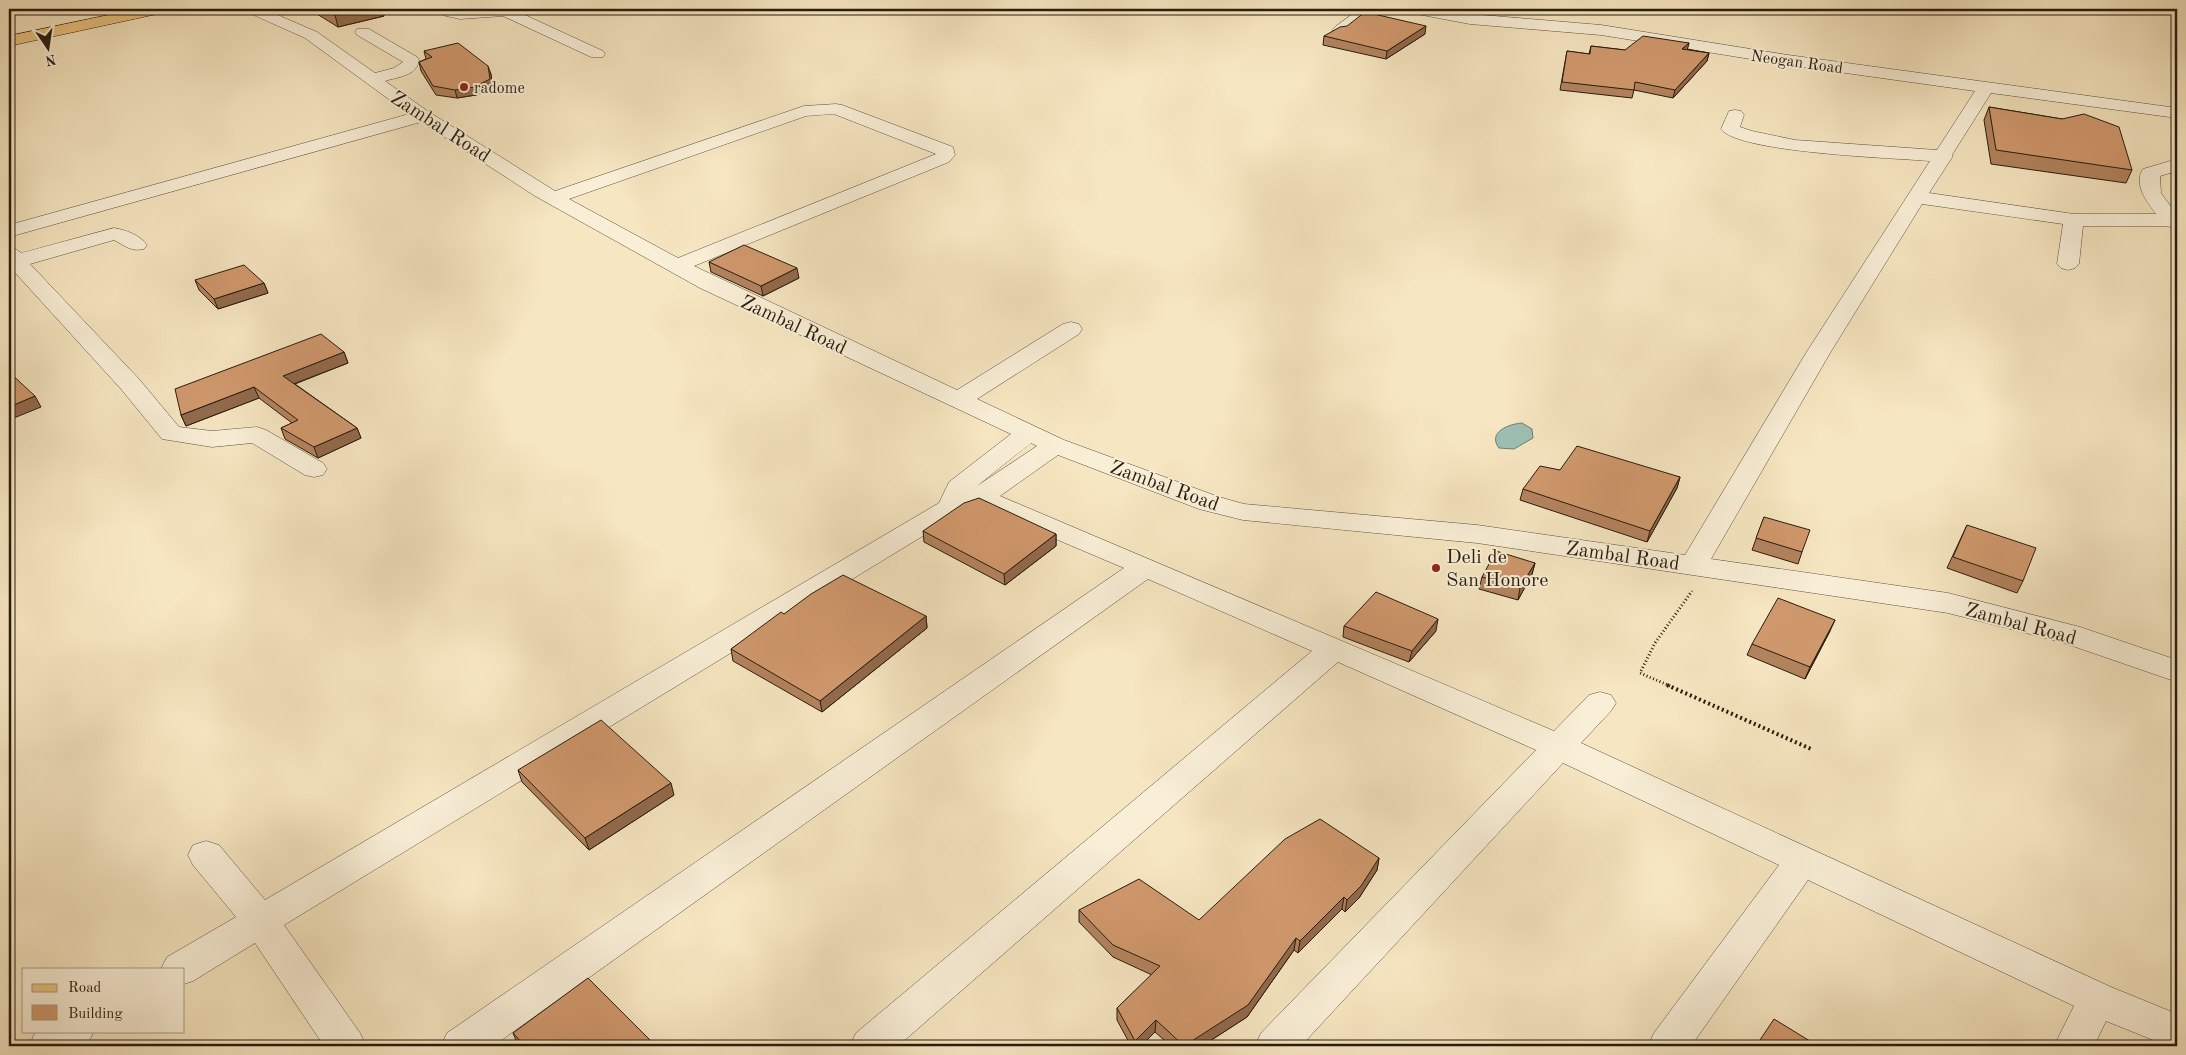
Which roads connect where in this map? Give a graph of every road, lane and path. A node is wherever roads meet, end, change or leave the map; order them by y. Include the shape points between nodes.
1 (157, 9) edge
2 (252, 9) edge
3 (443, 9) edge
4 (1368, 9) edge
5 (1417, 9) edge
6 (1340, 30) edge
7 (363, 32) dead end
8 (9, 41) edge
9 (597, 54) dead end
10 (371, 79) junction
11 (1985, 88) junction
12 (2177, 113) edge
13 (1736, 115) dead end
14 (424, 116) junction
15 (1944, 156) junction
16 (2177, 165) edge
17 (1917, 197) junction
18 (553, 198) junction
19 (2074, 220) junction
20 (2174, 222) edge
21 (9, 231) edge
22 (137, 245) dead end
23 (12, 257) edge
24 (2068, 264) dead end
25 (676, 266) junction
26 (1071, 330) dead end
27 (960, 399) junction
28 (1030, 432) junction
29 (1056, 445) junction
30 (314, 469) dead end
31 (963, 498) junction
32 (1146, 567) junction
33 (1701, 567) junction
34 (1334, 649) junction
35 (2177, 671) edge
36 (1600, 704) dead end
37 (1560, 747) junction
38 (1811, 749) dead end
39 (206, 855) dead end
40 (1802, 861) junction
41 (261, 921) junction
42 (182, 968) edge
43 (2097, 999) junction
44 (72, 1032) edge
45 (2177, 1032) edge
46 (49, 1046) edge
47 (346, 1046) edge
48 (461, 1046) edge
49 (870, 1046) edge
50 (1275, 1046) edge
51 (1668, 1046) edge
52 (2074, 1046) edge

1 - 8 main road
2 - 10 street, Zambal Road via 311,35
3 - 9 street via 465,15 494,9 507,12
4 - 6 street
5 - 11 street, Neogan Road via 1470,19 1601,30
7 - 10 street via 411,60 410,66 400,72
10 - 14 street, Zambal Road
11 - 12 street, Neogan Road
11 - 15 street
13 - 15 street via 1730,129 1748,136 1824,148
14 - 18 street, Zambal Road
14 - 21 street
15 - 17 street
16 - 20 street via 2150,173 2151,194
17 - 19 street
17 - 33 street via 1818,353
18 - 25 street, Zambal Road
18 - 25 street via 804,111 836,109 946,151 942,158
19 - 20 street
19 - 24 street
22 - 23 street via 114,234
23 - 30 street via 130,384 171,434 212,439 257,435
25 - 27 street, Zambal Road via 852,352
26 - 27 street
27 - 28 street, Zambal Road
28 - 29 street, Zambal Road
28 - 31 street
29 - 31 street
29 - 33 street, Zambal Road via 1209,503 1243,512 1477,534
31 - 32 street
31 - 41 street
32 - 34 street
32 - 48 street
33 - 35 street, Zambal Road via 1948,603 2069,634
33 - 38 path via 1640,673
34 - 37 street
34 - 49 street
36 - 37 street
37 - 40 street
37 - 50 street
39 - 41 street
40 - 43 street
40 - 51 street
41 - 42 street
41 - 47 street
43 - 45 street
43 - 52 street
44 - 46 street

